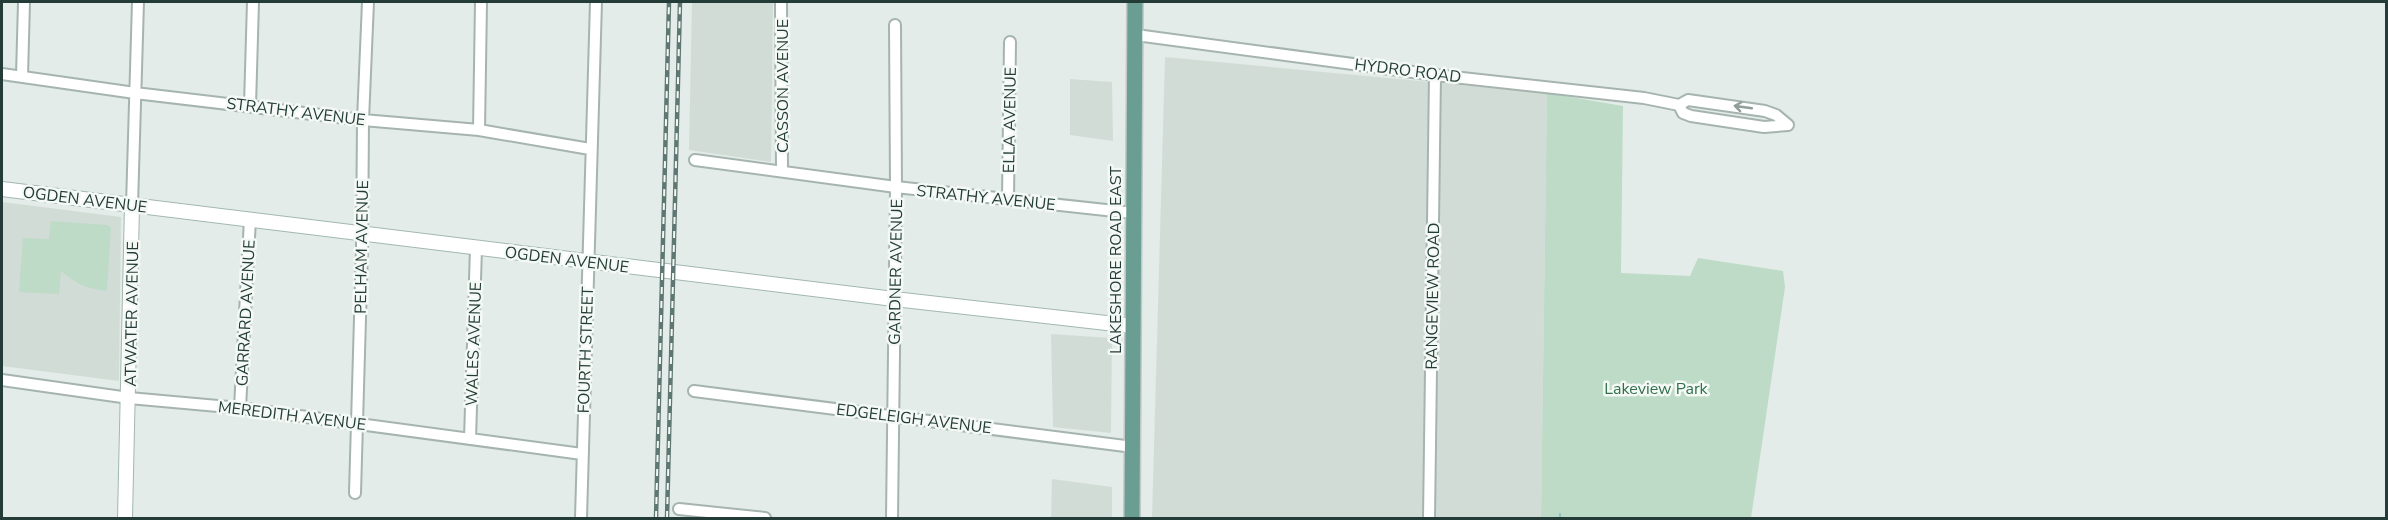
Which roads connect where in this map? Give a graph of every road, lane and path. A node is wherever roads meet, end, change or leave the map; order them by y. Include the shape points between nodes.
1 (24, 2) edge
2 (138, 2) edge
3 (253, 2) edge
4 (368, 2) edge
5 (481, 2) edge
6 (596, 2) edge
7 (781, 2) edge
8 (1136, 2) edge
9 (895, 25) dead end
10 (1136, 35) junction
11 (1010, 42) dead end
12 (2, 74) edge
13 (1435, 75) junction
14 (22, 76) junction
15 (135, 93) junction
16 (250, 105) junction
17 (1679, 105) junction
18 (363, 120) junction
19 (479, 130) junction
20 (591, 149) junction
21 (695, 160) dead end
22 (782, 171) junction
23 (896, 187) junction
24 (2, 189) edge
25 (1008, 198) junction
26 (132, 205) junction
27 (1133, 213) junction
28 (250, 219) junction
29 (362, 233) junction
30 (476, 248) junction
31 (588, 262) junction
32 (894, 299) junction
33 (1133, 326) junction
34 (2, 380) edge
35 (694, 391) dead end
36 (129, 398) junction
37 (240, 408) junction
38 (894, 415) junction
39 (356, 423) junction
40 (470, 439) junction
41 (1132, 447) junction
42 (582, 454) junction
43 (355, 493) dead end
44 (678, 508) dead end
45 (125, 519) edge
46 (581, 519) edge
47 (765, 519) edge
48 (892, 519) edge
49 (1132, 519) edge
50 (1430, 519) edge

1 - 14 street
2 - 15 street, ATWATER AVENUE
3 - 16 street
4 - 18 street, PELHAM AVENUE
5 - 19 street
6 - 20 street, FOURTH STREET
7 - 22 street, CASSON AVENUE
8 - 10 main road, LAKESHORE ROAD EAST
9 - 23 street, GARDNER AVENUE
10 - 13 street, HYDRO ROAD
10 - 27 main road, LAKESHORE ROAD EAST
11 - 25 street, ELLA AVENUE
12 - 14 street, STRATHY AVENUE
13 - 17 street, HYDRO ROAD via 1567,88
13 - 50 street, RANGEVIEW ROAD
14 - 15 street, STRATHY AVENUE
15 - 16 street, STRATHY AVENUE
15 - 26 street, ATWATER AVENUE
16 - 18 street, STRATHY AVENUE
17 -> 17 street via 1683,113 1691,116 1764,127 1788,125 1765,111 1688,100
18 - 19 street, STRATHY AVENUE
18 - 29 street, PELHAM AVENUE
19 - 20 street, STRATHY AVENUE
20 - 31 street, FOURTH STREET
21 - 22 street, STRATHY AVENUE
22 - 23 street, STRATHY AVENUE
23 - 25 street, STRATHY AVENUE
23 - 32 street, GARDNER AVENUE
24 - 26 street, OGDEN AVENUE
25 - 27 street, STRATHY AVENUE
26 - 28 street, OGDEN AVENUE
26 - 36 street, ATWATER AVENUE
27 - 33 main road, LAKESHORE ROAD EAST
28 - 29 street, OGDEN AVENUE
28 - 37 street, GARRARD AVENUE
29 - 30 street, OGDEN AVENUE
29 - 39 street, PELHAM AVENUE
30 - 31 street, OGDEN AVENUE
30 - 40 street, WALES AVENUE
31 - 32 street, OGDEN AVENUE
31 - 42 street, FOURTH STREET
32 - 33 street, OGDEN AVENUE
32 - 38 street, GARDNER AVENUE
33 - 41 main road, LAKESHORE ROAD EAST
34 - 36 street, MEREDITH AVENUE
35 - 38 street, EDGELEIGH AVENUE
36 - 37 street, MEREDITH AVENUE
36 - 45 street, ATWATER AVENUE
37 - 39 street, MEREDITH AVENUE
38 - 41 street, EDGELEIGH AVENUE
38 - 48 street, GARDNER AVENUE
39 - 40 street, MEREDITH AVENUE
39 - 43 street, PELHAM AVENUE
40 - 42 street, MEREDITH AVENUE
41 - 49 main road, LAKESHORE ROAD EAST
42 - 46 street, FOURTH STREET
44 - 47 street

